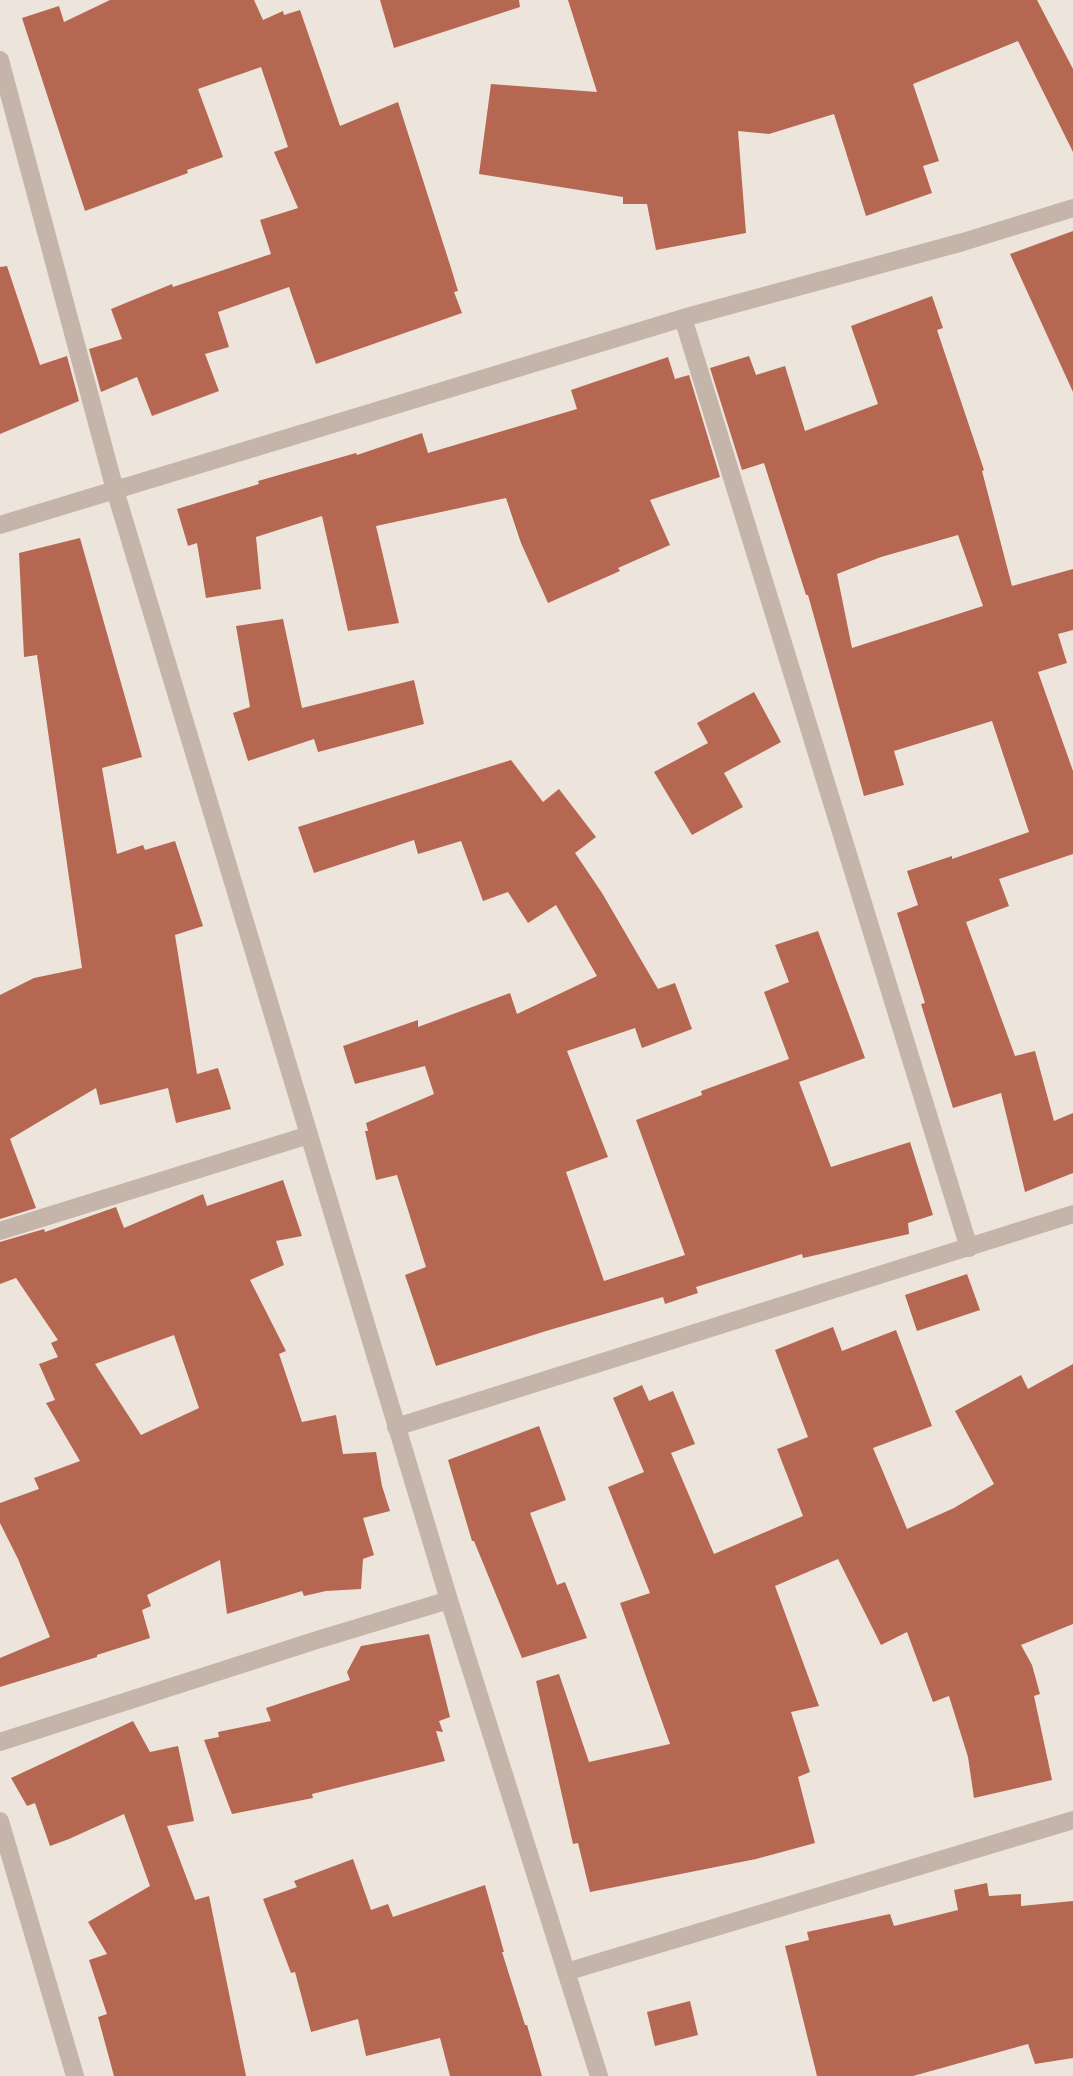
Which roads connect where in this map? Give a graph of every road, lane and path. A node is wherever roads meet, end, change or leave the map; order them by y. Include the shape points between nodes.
1 (0, 60) edge
2 (1073, 208) edge
3 (684, 318) junction
4 (115, 490) junction
5 (0, 525) edge
6 (310, 1135) junction
7 (1073, 1214) edge
8 (0, 1231) edge
9 (969, 1248) junction
10 (396, 1427) junction
11 (449, 1600) junction
12 (0, 1742) edge
13 (1073, 1820) edge
14 (0, 1821) edge
15 (566, 1972) junction
16 (75, 2076) edge
17 (599, 2076) edge

1 - 4 street
2 - 3 street
3 - 4 street
3 - 9 street
4 - 5 street
4 - 6 street
6 - 8 street
6 - 10 street
7 - 9 street
9 - 10 street
10 - 11 street
11 - 12 street
11 - 15 street
13 - 15 street
14 - 16 street
15 - 17 street

